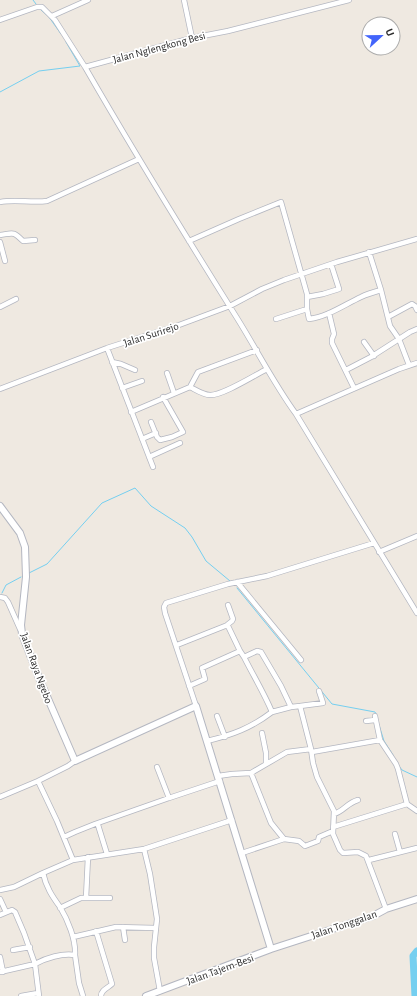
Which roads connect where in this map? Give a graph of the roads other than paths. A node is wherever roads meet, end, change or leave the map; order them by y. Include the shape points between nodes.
1 (40, 0) edge
2 (88, 0) edge
3 (184, 0) edge
4 (349, 0) edge
5 (42, 7) junction
6 (52, 16) junction
7 (0, 20) edge
8 (192, 38) junction
9 (85, 67) junction
10 (139, 159) junction
11 (0, 202) edge
12 (0, 235) edge
13 (417, 239) edge
14 (35, 240) dead end
15 (189, 241) junction
16 (0, 242) edge
17 (369, 252) junction
18 (5, 261) dead end
19 (331, 264) junction
20 (300, 275) junction
21 (381, 290) junction
22 (307, 297) junction
23 (16, 299) dead end
24 (230, 306) junction
25 (0, 307) edge
26 (307, 309) junction
27 (417, 310) edge
28 (329, 313) junction
29 (388, 316) junction
30 (276, 319) dead end
31 (417, 329) edge
32 (399, 338) junction
33 (364, 342) dead end
34 (107, 348) junction
35 (257, 350) junction
36 (374, 356) junction
37 (112, 362) junction
38 (417, 363) edge
39 (409, 365) junction
40 (267, 369) junction
41 (135, 370) dead end
42 (346, 370) junction
43 (167, 373) dead end
44 (142, 381) dead end
45 (190, 387) junction
46 (122, 388) junction
47 (354, 388) junction
48 (0, 389) edge
49 (174, 393) junction
50 (163, 398) junction
51 (131, 412) junction
52 (296, 414) junction
53 (151, 422) dead end
54 (156, 433) junction
55 (142, 439) junction
56 (180, 443) dead end
57 (149, 457) junction
58 (153, 467) dead end
59 (0, 507) edge
60 (417, 536) edge
61 (374, 543) junction
62 (379, 552) junction
63 (237, 582) junction
64 (0, 597) edge
65 (228, 605) dead end
66 (417, 613) edge
67 (227, 625) junction
68 (22, 634) junction
69 (177, 645) junction
70 (240, 651) junction
71 (244, 657) junction
72 (301, 660) dead end
73 (189, 686) junction
74 (319, 691) dead end
75 (196, 706) junction
76 (300, 706) junction
77 (291, 707) junction
78 (272, 712) junction
79 (217, 716) dead end
80 (366, 721) dead end
81 (262, 733) dead end
82 (225, 737) junction
83 (380, 740) junction
84 (207, 741) junction
85 (312, 751) junction
86 (75, 761) junction
87 (266, 763) junction
88 (157, 767) dead end
89 (251, 773) junction
90 (219, 779) junction
91 (38, 781) junction
92 (0, 797) edge
93 (169, 798) junction
94 (358, 800) dead end
95 (407, 804) junction
96 (417, 810) edge
97 (334, 814) junction
98 (232, 820) junction
99 (98, 825) dead end
100 (333, 829) junction
101 (395, 834) dead end
102 (64, 837) junction
103 (284, 839) junction
104 (417, 848) edge
105 (144, 849) junction
106 (400, 852) junction
107 (242, 853) junction
108 (107, 854) junction
109 (88, 857) junction
110 (73, 860) junction
111 (368, 860) junction
112 (43, 874) junction
113 (0, 890) edge
114 (86, 898) junction
115 (110, 898) dead end
116 (0, 899) edge
117 (417, 899) edge
118 (60, 908) junction
119 (386, 909) junction
120 (6, 912) junction
121 (0, 915) edge
122 (123, 928) junction
123 (156, 928) junction
124 (96, 931) junction
125 (73, 937) junction
126 (125, 940) dead end
127 (30, 947) junction
128 (271, 949) junction
129 (13, 950) dead end
130 (75, 955) junction
131 (0, 957) edge
132 (35, 964) junction
133 (2, 972) edge
134 (160, 991) junction
135 (39, 994) edge
136 (21, 996) edge
137 (83, 996) edge
138 (101, 996) edge
139 (146, 996) edge

1 - 5 street
2 - 6 street
3 - 8 street
4 - 8 street, Jalan Nglengkong Besi
5 - 6 street
5 - 7 street
6 - 9 street
8 - 9 street, Jalan Nglengkong Besi
9 - 10 street
10 - 11 street via 47,201
10 - 15 street
12 - 14 street via 14,233 23,241
13 - 17 street, Jalan Surirejo
15 - 20 street via 281,202
15 - 24 street
16 - 18 street
17 - 19 street, Jalan Surirejo
17 - 21 street
19 - 20 street, Jalan Surirejo
19 - 22 street via 339,288
20 - 22 street
20 - 24 street, Jalan Surirejo via 262,289
21 - 28 street
21 - 29 street
22 - 26 street
23 - 25 street
24 - 34 street, Jalan Surirejo
24 - 35 street
26 - 28 street via 309,320
26 - 30 street
27 - 29 street via 412,304
28 - 42 street via 334,334 332,344
29 - 32 street via 390,326
31 - 32 street
32 - 36 street
32 - 39 street
33 - 36 street
34 - 37 street
34 - 48 street, Jalan Surirejo
35 - 40 street
35 - 45 street via 198,372
36 - 42 street
37 - 41 street
37 - 46 street
38 - 39 street
39 - 47 street
40 - 45 street via 212,395
40 - 52 street
42 - 47 street
43 - 49 street
44 - 46 street
45 - 49 street
46 - 51 street
47 - 52 street
49 - 50 street
50 - 51 street
50 - 54 street via 183,432 162,440 158,439
51 - 55 street
52 - 61 street
53 - 54 street
54 - 55 street
55 - 57 street
56 - 57 street
57 - 58 street
59 - 68 street, Jalan Raya Ngebo via 20,533 25,547 26,577
60 - 62 street
61 - 62 street
61 - 63 street via 267,576
62 - 66 street
63 - 69 street via 166,603 165,613
63 - 72 street
64 - 68 street via 8,602
65 - 67 street via 233,619
67 - 69 street
67 - 70 street
68 - 86 street, Jalan Raya Ngebo
69 - 73 street
70 - 71 street
70 - 73 street via 202,668 205,679
71 - 77 street via 261,652
71 - 78 street
73 - 75 street
74 - 76 street via 323,703
75 - 84 street
75 - 86 street
76 - 77 street
76 - 85 street
77 - 78 street
78 - 82 street via 253,725
79 - 82 street
80 - 83 street via 375,718
81 - 87 street
82 - 84 street
83 - 85 street
83 - 95 street via 396,764
84 - 90 street
85 - 87 street via 287,752
85 - 97 street via 317,777
86 - 91 street
87 - 89 street
88 - 93 street
89 - 90 street via 232,774
89 - 103 street via 271,823
90 - 93 street
90 - 98 street
91 - 92 street
91 - 102 street
93 - 102 street
94 - 97 street
95 - 96 street
95 - 100 street
97 - 100 street
98 - 105 street
98 - 107 street
99 - 108 street
100 - 103 street via 319,836 318,842 305,846 299,841
100 - 111 street via 342,852 358,852 364,854
101 - 106 street
102 - 110 street
103 - 107 street
104 - 106 street
105 - 108 street
105 - 123 street via 157,919
106 - 111 street
107 - 128 street
108 - 109 street
109 - 110 street
109 - 114 street
110 - 112 street
111 - 119 street
112 - 113 street via 14,887
112 - 118 street via 49,892
114 - 115 street
114 - 118 street
116 - 120 street
117 - 119 street, Jalan Tonggalan
118 - 125 street
119 - 128 street, Jalan Tonggalan via 373,916
120 - 121 street
120 - 127 street via 15,912
122 - 123 street
122 - 124 street
122 - 126 street
123 - 134 street via 154,958
124 - 125 street
124 - 138 street via 112,984 101,993
125 - 130 street
127 - 129 street
127 - 132 street
128 - 134 street, Jalan Tajem-Besi
130 - 132 street via 54,957
130 - 137 street
131 - 133 street
132 - 133 street
132 - 135 street
134 - 139 street, Jalan Tajem-Besi
135 - 136 street

